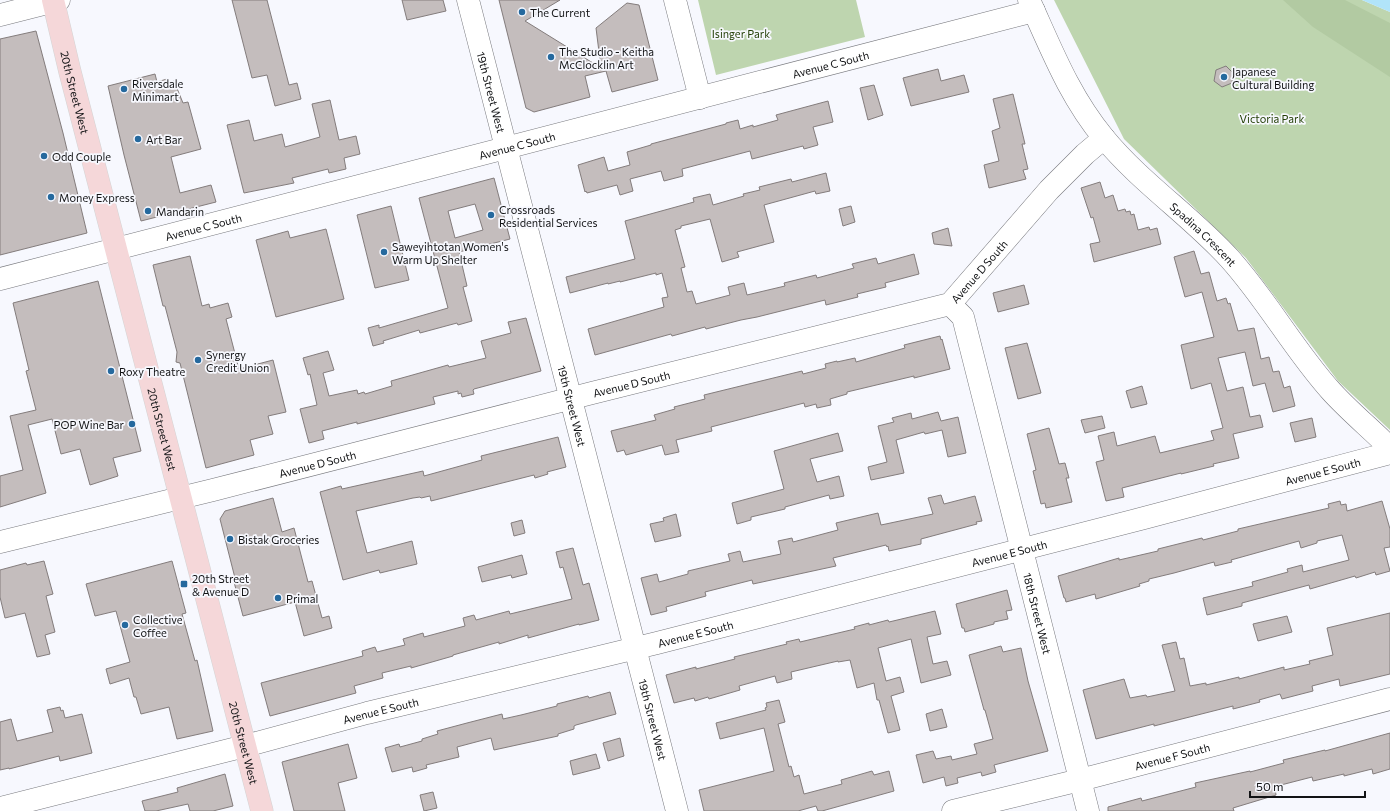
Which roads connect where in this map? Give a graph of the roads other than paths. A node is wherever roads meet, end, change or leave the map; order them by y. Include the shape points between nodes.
1 (55, 0) edge
2 (468, 0) edge
3 (674, 0) edge
4 (1032, 6) edge
5 (0, 16) edge
6 (700, 98) junction
7 (1104, 138) junction
8 (507, 148) junction
9 (116, 248) junction
10 (0, 278) edge
11 (950, 304) junction
12 (571, 398) junction
13 (1390, 448) edge
14 (1390, 453) edge
15 (181, 498) junction
16 (0, 542) edge
17 (1022, 549) junction
18 (635, 648) junction
19 (1390, 699) edge
20 (245, 746) junction
21 (1080, 780) junction
22 (0, 808) edge
23 (262, 811) edge
24 (677, 811) edge
25 (953, 811) edge
26 (1088, 811) edge

1 - 5 street
1 - 9 main road, 20th Street West via 70,72
2 - 8 street, 19th Street West
3 - 6 street
4 - 6 street, Avenue C South
4 - 7 street, Spadina Crescent via 1070,88
6 - 8 street, Avenue C South
7 - 11 street, Avenue D South via 1049,190
7 - 13 street, Spadina Crescent via 1230,259 1331,391
8 - 9 street, Avenue C South
8 - 12 street, 19th Street West
9 - 10 street, Avenue C South
9 - 15 main road, 20th Street West
11 - 12 street, Avenue D South
11 - 17 street, 18th Street West via 963,317
12 - 15 street, Avenue D South
12 - 18 street, 19th Street West
14 - 17 street, Avenue E South
15 - 16 street, Avenue D South
15 - 20 main road, 20th Street West
17 - 18 street, Avenue E South
17 - 21 street, 18th Street West
18 - 20 street, Avenue E South via 367,713
18 - 24 street, 19th Street West
19 - 21 street, Avenue F South
20 - 22 street, Avenue E South
20 - 23 main road, 20th Street West
21 - 25 street, Avenue F South
21 - 26 street, 18th Street West

